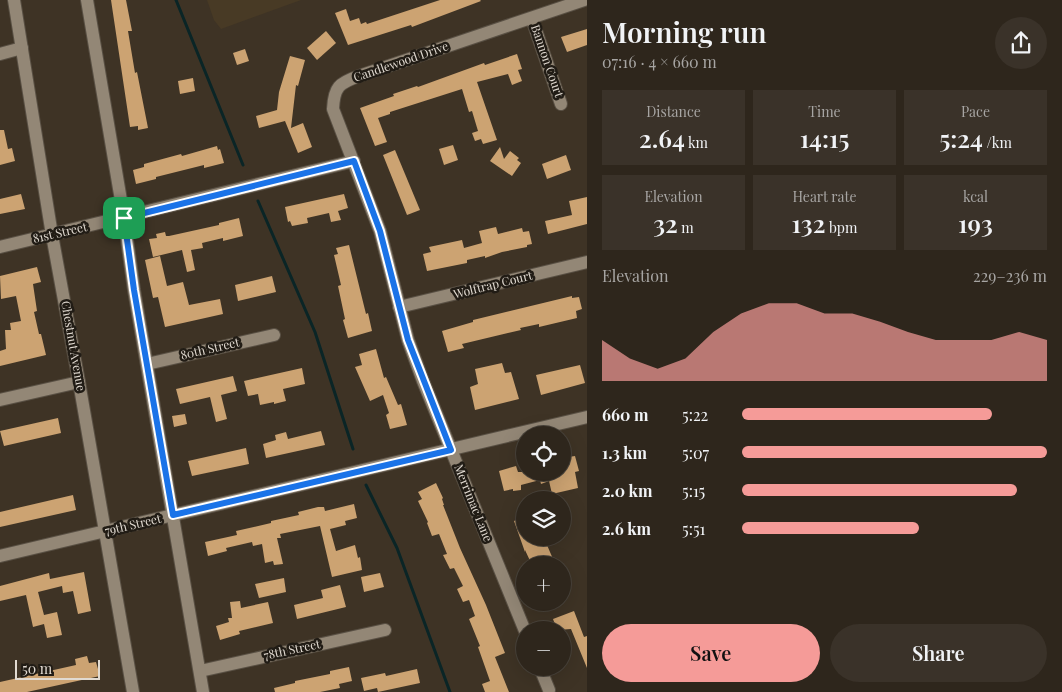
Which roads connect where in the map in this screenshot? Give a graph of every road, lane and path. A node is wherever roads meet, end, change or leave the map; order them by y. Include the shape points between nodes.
1 (14, 0) edge
2 (87, 0) edge
3 (584, 0) edge
4 (532, 19) junction
5 (22, 48) junction
6 (0, 54) edge
7 (561, 104) dead end
8 (354, 161) junction
9 (124, 218) junction
10 (380, 231) joint
11 (52, 235) junction
12 (0, 247) edge
13 (587, 262) edge
14 (399, 307) junction
15 (274, 335) dead end
16 (147, 364) junction
17 (79, 382) junction
18 (0, 400) edge
19 (587, 417) edge
20 (451, 450) junction
21 (173, 515) junction
22 (106, 531) junction
23 (0, 556) edge
24 (521, 621) edge
25 (385, 630) dead end
26 (200, 671) junction
27 (543, 676) edge
28 (549, 690) dead end
29 (130, 691) edge
30 (203, 692) edge

1 - 5 street, Chestnut Avenue
2 - 9 street
3 - 4 street, Candlewood Drive
4 - 7 street, Bannon Court
4 - 8 street, Candlewood Drive via 343,82 334,94 333,109
5 - 6 street
5 - 11 street, Chestnut Avenue
8 - 9 street, 81st Street
8 - 10 street, Candlewood Drive
9 - 11 street, 81st Street
9 - 16 street
10 - 14 street, Merrimac Lane
11 - 12 street, 81st Street
11 - 17 street, Chestnut Avenue
13 - 14 street, Wolftrap Court
14 - 20 street, Merrimac Lane via 414,356
15 - 16 street, 80th Street
16 - 21 street
17 - 18 street
17 - 22 street, Chestnut Avenue
19 - 20 street, 79th Street
20 - 21 street, 79th Street
20 - 24 street, Merrimac Lane
21 - 22 street, 79th Street
21 - 26 street
22 - 23 street, 79th Street
22 - 29 street, Chestnut Avenue
25 - 26 street, 78th Street
26 - 30 street
27 - 28 street

